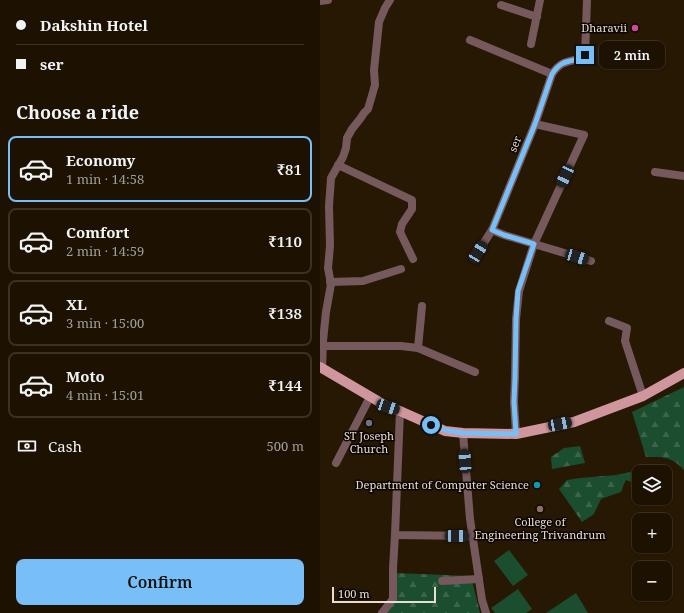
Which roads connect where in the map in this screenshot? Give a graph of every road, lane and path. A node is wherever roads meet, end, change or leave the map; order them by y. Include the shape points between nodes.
1 (328, 0) edge
2 (390, 0) edge
3 (540, 0) edge
4 (587, 0) edge
5 (320, 1) edge
6 (501, 5) dead end
7 (537, 17) junction
8 (470, 40) dead end
9 (531, 44) dead end
10 (552, 74) junction
11 (535, 124) junction
12 (338, 165) junction
13 (655, 172) dead end
14 (684, 176) edge
15 (492, 230) junction
16 (534, 244) junction
17 (478, 252) dead end
18 (413, 259) dead end
19 (591, 261) dead end
20 (401, 269) dead end
21 (330, 282) junction
22 (422, 306) dead end
23 (610, 321) dead end
24 (323, 346) junction
25 (418, 348) junction
26 (321, 368) edge
27 (475, 372) dead end
28 (684, 373) edge
29 (643, 396) junction
30 (370, 397) junction
31 (400, 411) junction
32 (463, 433) junction
33 (516, 434) junction
34 (336, 463) dead end
35 (395, 535) junction
36 (473, 536) junction
37 (479, 579) junction
38 (442, 581) dead end
39 (382, 613) edge
40 (486, 613) edge

1 - 5 street
2 - 12 street via 379,22 375,85 368,109 347,138 346,148
3 - 7 street
4 - 10 street via 585,55 583,58 565,62
6 - 7 street
7 - 9 street
8 - 10 street
10 - 11 street, ser
11 - 15 street, ser
11 - 16 street via 584,135
12 - 18 street via 412,200 412,209 400,232
12 - 21 street via 331,178 329,206
13 - 14 street
15 - 16 street
15 - 17 street, ser
16 - 19 street
16 - 33 street via 518,291 514,402
20 - 21 street via 363,281
21 - 24 street
22 - 25 street
23 - 29 street via 627,328 625,341
24 - 25 street
24 - 26 street
25 - 27 street
26 - 30 main road
28 - 29 main road
29 - 33 main road via 574,422
30 - 31 main road
30 - 34 street
31 - 32 main road via 445,430
31 - 35 street
32 - 33 main road
32 - 36 street
35 - 36 street
35 - 39 street via 393,599
36 - 37 street
37 - 38 street
37 - 40 street

